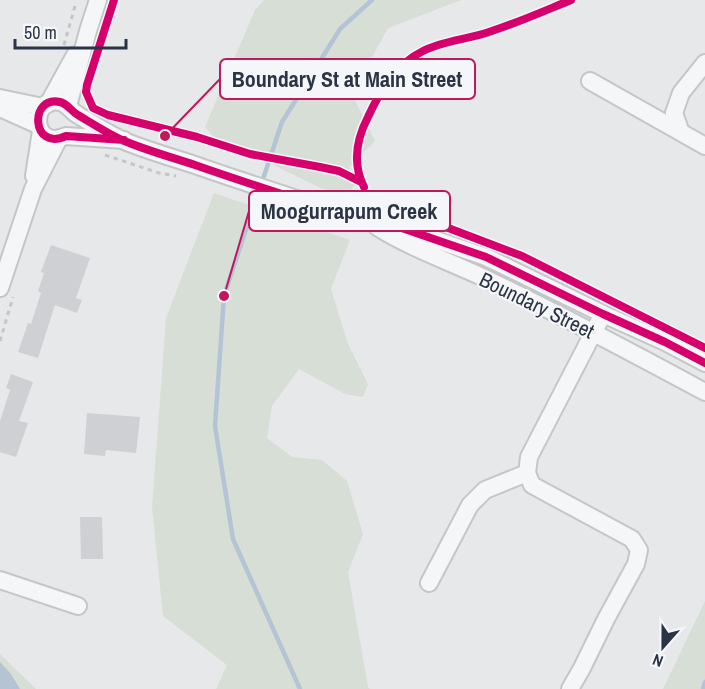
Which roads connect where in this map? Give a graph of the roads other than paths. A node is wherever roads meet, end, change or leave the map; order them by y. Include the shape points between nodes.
1 (98, 0) edge
2 (88, 31) junction
3 (705, 63) edge
4 (590, 81) dead end
5 (0, 98) edge
6 (45, 106) junction
7 (0, 108) edge
8 (70, 109) junction
9 (39, 128) junction
10 (680, 130) junction
11 (62, 137) junction
12 (124, 140) junction
13 (705, 146) edge
14 (33, 189) junction
15 (368, 222) junction
16 (8, 289) edge
17 (603, 314) junction
18 (594, 333) junction
19 (705, 363) edge
20 (705, 392) edge
21 (527, 473) junction
22 (0, 580) edge
23 (429, 583) dead end
24 (78, 606) dead end
25 (570, 689) edge

1 - 2 street
2 - 6 street
2 - 8 street
3 - 10 street via 681,93 674,112
4 - 10 street
5 - 6 street, Boundary Street
6 - 8 street, Boundary Street via 58,102
6 - 9 street via 37,119
7 - 9 street, Boundary Street
8 - 11 street via 74,122 70,132
8 - 12 street, Boundary Street
9 - 11 street, Boundary Street via 49,137
9 - 14 street
10 - 13 street
11 - 12 street, Boundary Street
11 - 14 street
12 - 15 street, Boundary Street
14 - 16 street
15 - 17 street, Boundary Street via 393,225 486,257
15 - 18 street, Boundary Street
17 - 18 street
17 - 19 street, Boundary Street
18 - 20 street, Boundary Street
18 - 21 street via 529,457
21 - 23 street via 485,490 470,505
21 - 25 street via 532,485 632,539 639,550 636,564
22 - 24 street

